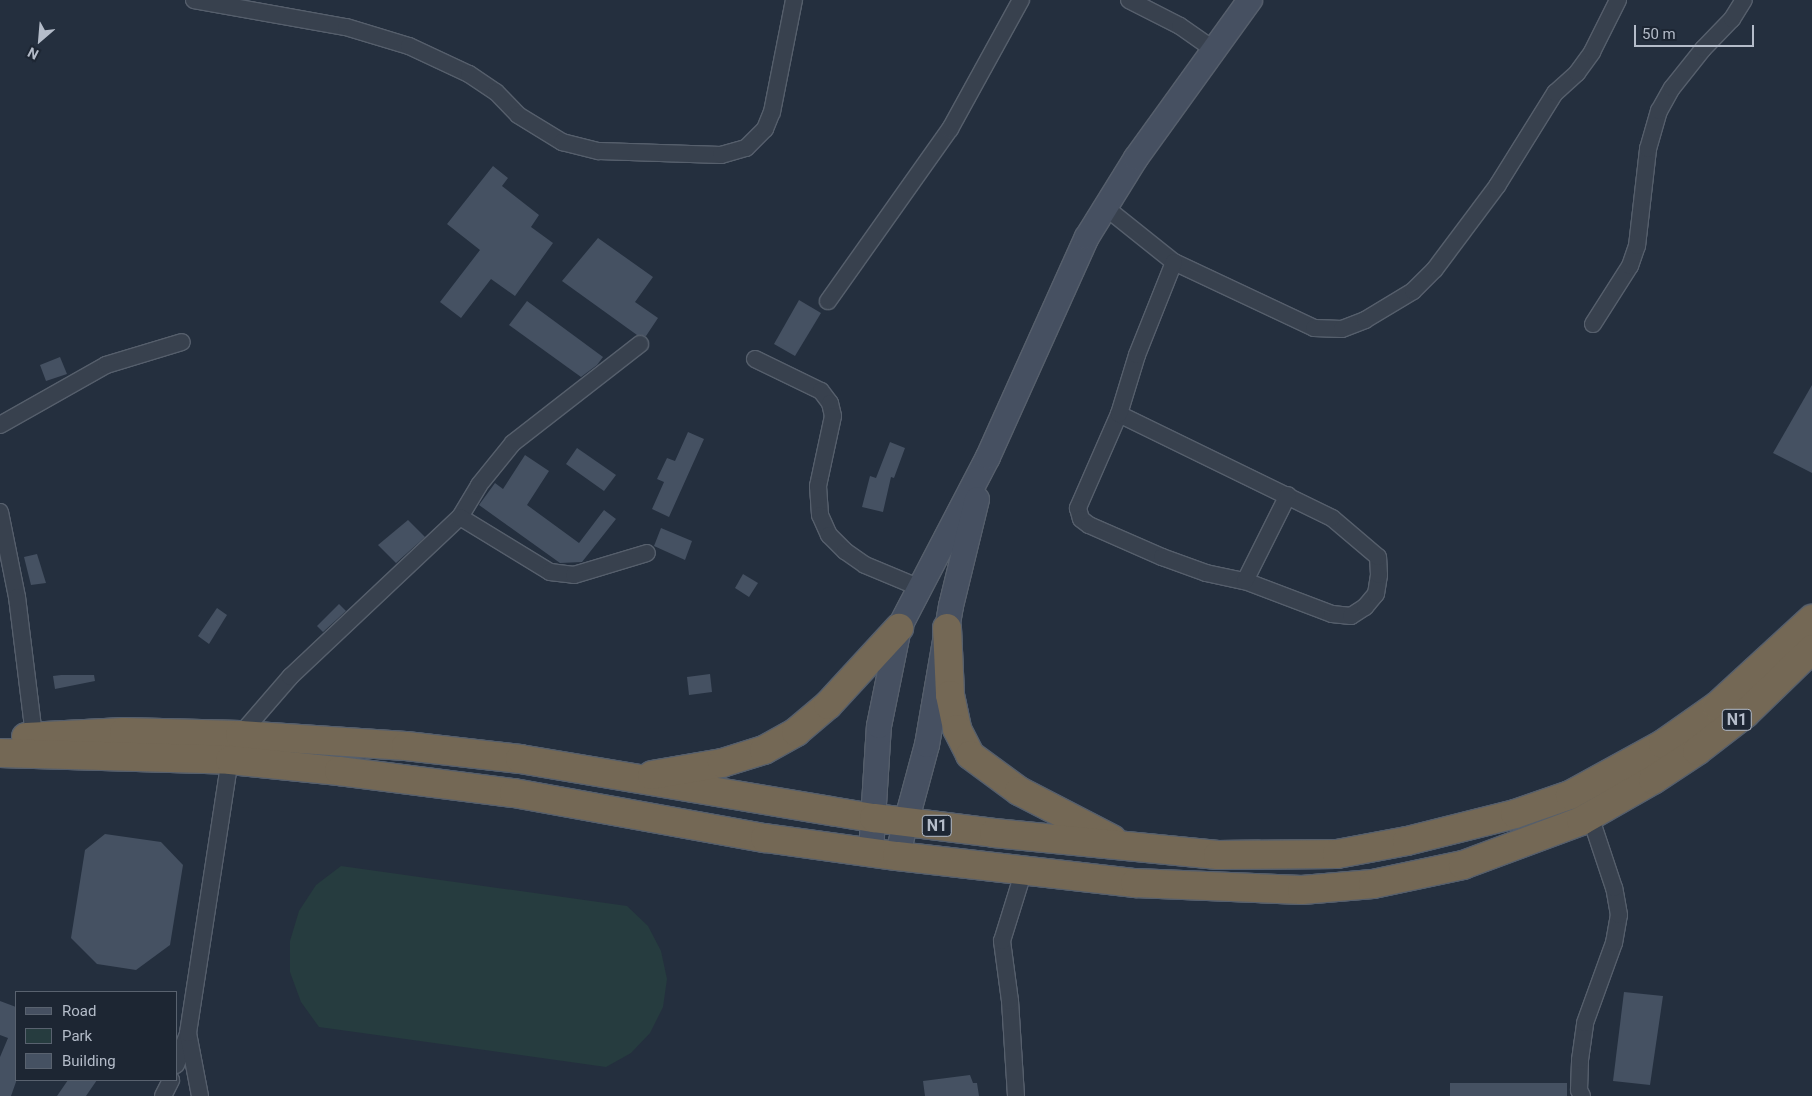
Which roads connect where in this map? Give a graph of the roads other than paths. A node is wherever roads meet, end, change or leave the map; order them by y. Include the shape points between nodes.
1 (194, 0) edge
2 (794, 0) edge
3 (1022, 0) edge
4 (1130, 0) edge
5 (1250, 0) edge
6 (1618, 0) edge
7 (1744, 0) edge
8 (1212, 48) junction
9 (1106, 207) junction
10 (1174, 262) junction
11 (828, 301) dead end
12 (1593, 324) dead end
13 (182, 342) dead end
14 (640, 344) dead end
15 (755, 359) dead end
16 (1119, 414) junction
17 (0, 425) edge
18 (988, 457) junction
19 (1288, 495) junction
20 (0, 512) edge
21 (460, 516) junction
22 (647, 553) dead end
23 (1245, 581) junction
24 (920, 588) junction
25 (1812, 619) edge
26 (900, 628) junction
27 (947, 628) junction
28 (1812, 649) edge
29 (240, 735) junction
30 (34, 736) junction
31 (0, 739) edge
32 (0, 753) edge
33 (230, 760) junction
34 (624, 779) junction
35 (1590, 816) junction
36 (874, 818) junction
37 (906, 822) junction
38 (1127, 846) junction
39 (884, 854) junction
40 (1024, 870) junction
41 (188, 1033) junction
42 (178, 1060) edge
43 (170, 1081) edge
44 (163, 1096) edge
45 (200, 1096) edge
46 (1016, 1096) edge
47 (1582, 1096) edge

1 - 2 street via 346,27 409,46 470,74 496,92 518,116 562,142 599,151 721,155 746,148 765,129 772,112
3 - 11 street via 950,129
4 - 8 street via 1180,26
5 - 8 street
6 - 10 street via 1592,52 1577,73 1555,93 1497,186 1435,270 1414,291 1365,320 1342,329 1314,328
7 - 12 street via 1732,19 1672,88 1660,111 1648,149 1637,246 1630,266
8 - 9 street
9 - 10 street
9 - 18 street via 1067,279
10 - 16 street via 1137,355
13 - 17 street via 106,365
14 - 21 street via 513,443 479,485
15 - 24 street via 821,391 830,403 833,416 818,486 820,515 829,535 845,552 865,565
16 - 19 street
16 - 23 street via 1078,508 1081,519 1162,557
18 - 24 street
18 - 27 street
19 - 23 street
19 - 23 street via 1332,518 1378,557 1376,594 1365,607 1350,616 1332,614
20 - 30 street via 17,597
21 - 22 street via 550,572 574,575
21 - 29 street via 290,677
24 - 26 street
25 - 38 highway, N1 via 1743,684 1663,744 1570,795 1515,814 1407,841 1337,854 1218,855
26 - 34 highway via 828,705 796,732 764,750 712,765
26 - 36 street via 879,726
27 - 37 street via 927,745
27 - 38 highway via 952,704 957,729 970,755 1019,791
28 - 35 highway, N1 via 1745,714 1697,751
29 - 30 highway, N1 via 124,732
29 - 33 street
29 - 34 highway, N1 via 406,746 520,759
30 - 31 highway, N1
32 - 33 highway, N1
33 - 39 highway, N1 via 514,793 765,838
33 - 41 street
34 - 36 highway, N1
35 - 40 highway, N1 via 1463,865 1373,884 1302,890 1237,889 1135,883
35 - 47 street via 1614,888 1619,915 1614,943 1585,1023 1580,1060 1579,1090
36 - 37 highway, N1
36 - 39 street
37 - 38 highway, N1
37 - 39 street
39 - 40 highway, N1
40 - 46 street via 1002,941 1010,1001
41 - 42 street
41 - 45 street
43 - 44 street

